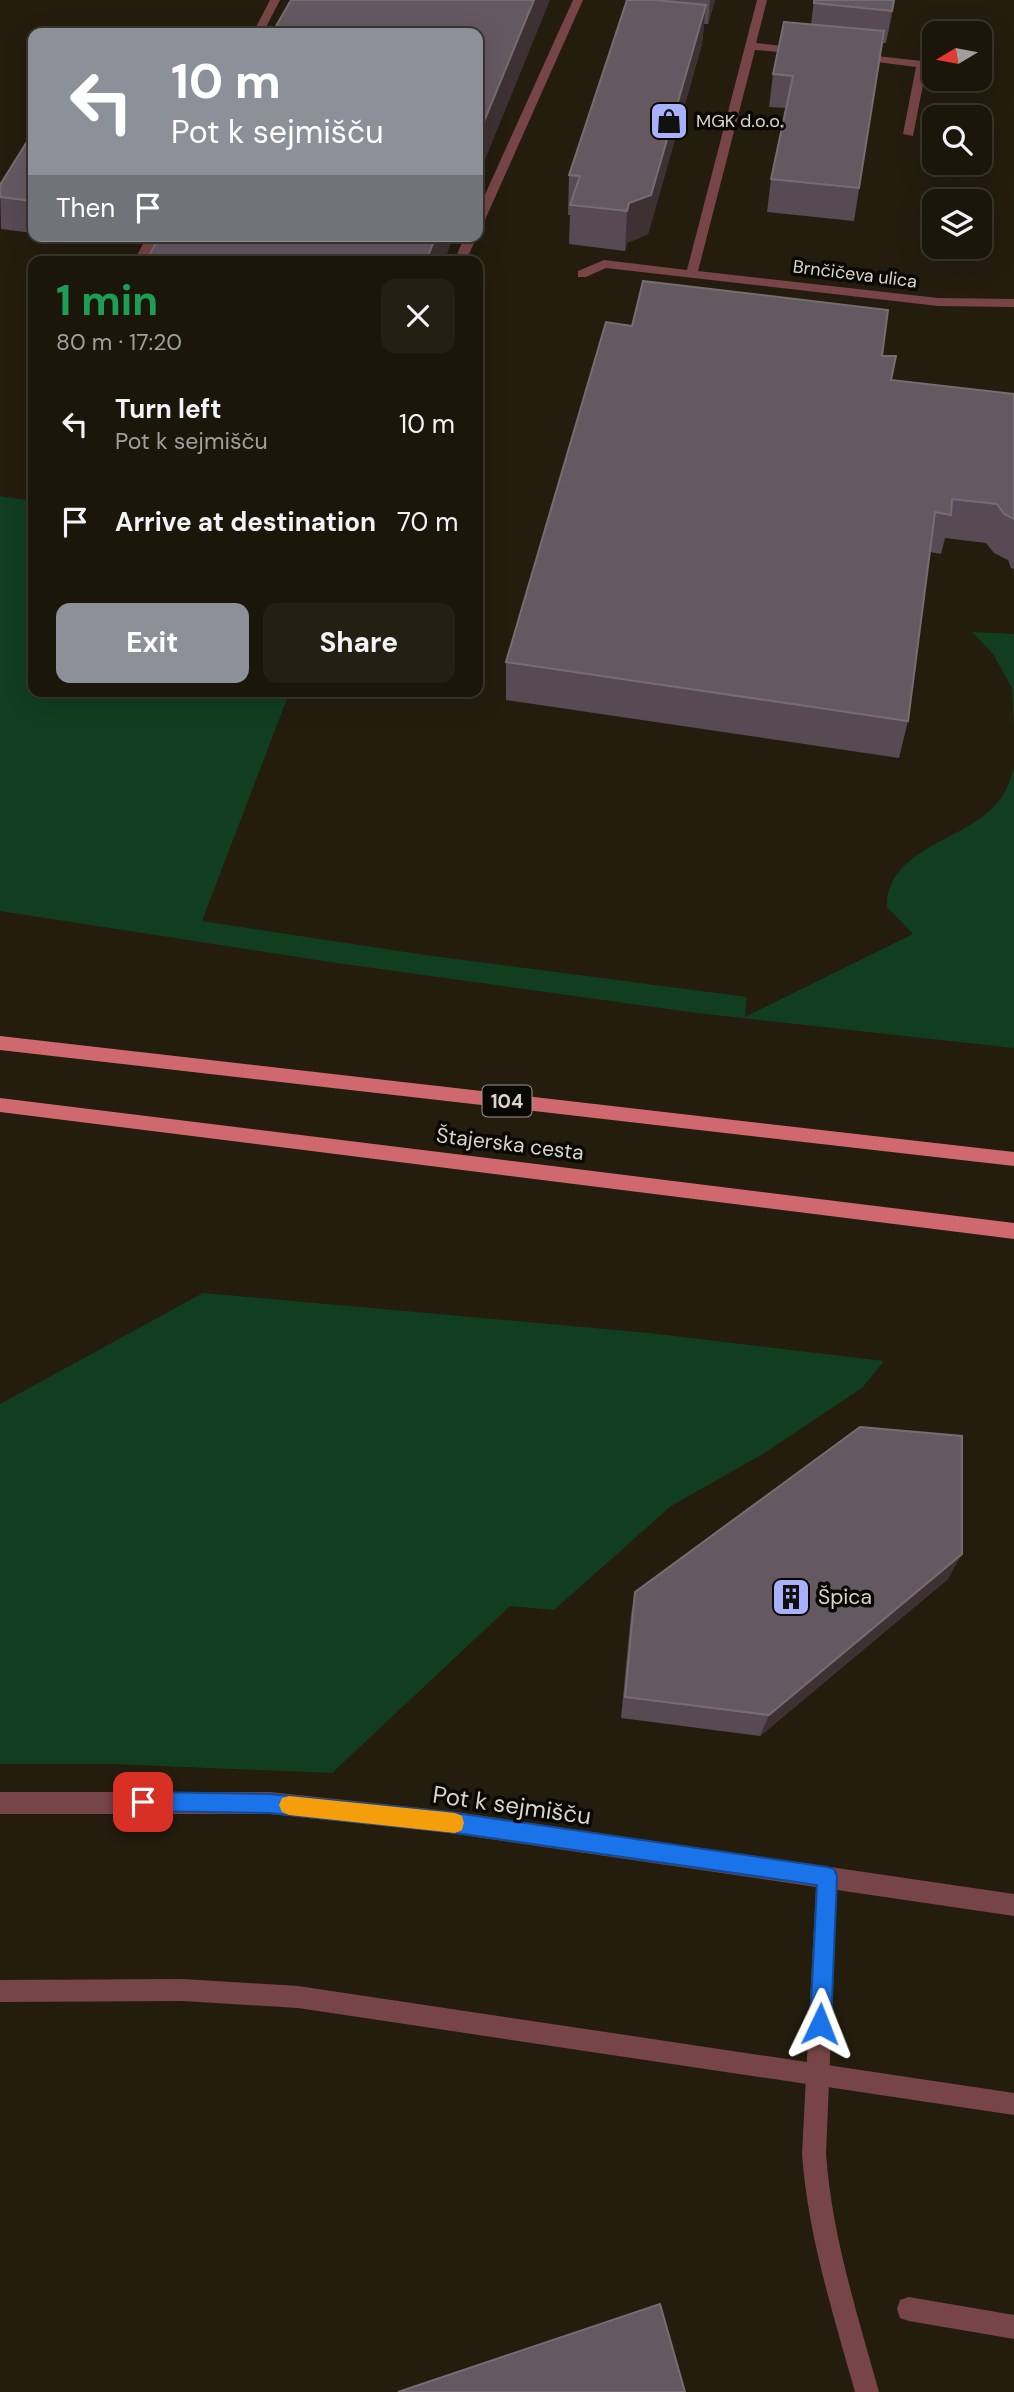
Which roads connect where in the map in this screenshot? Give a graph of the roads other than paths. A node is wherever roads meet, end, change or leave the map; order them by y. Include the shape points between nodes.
1 (275, 0) edge
2 (578, 0) edge
3 (762, 0) edge
4 (261, 28) edge
5 (750, 46) junction
6 (816, 53) edge
7 (843, 55) edge
8 (909, 134) dead end
9 (483, 211) edge
10 (692, 273) junction
11 (582, 274) dead end
12 (1014, 303) edge
13 (0, 1043) edge
14 (0, 1105) edge
15 (1014, 1159) edge
16 (1014, 1231) edge
17 (0, 1803) edge
18 (827, 1876) junction
19 (1014, 1905) edge
20 (0, 1992) edge
21 (818, 2073) junction
22 (1014, 2104) edge
23 (909, 2309) dead end
24 (1014, 2327) edge
25 (867, 2392) edge

1 - 4 street
2 - 9 street
3 - 5 street
5 - 6 street
5 - 10 street
7 - 8 street via 922,64
10 - 11 street, Brnčičeva ulica via 604,264
10 - 12 street, Brnčičeva ulica via 938,302
13 - 15 main road, Štajerska cesta / 104
14 - 16 main road, Štajerska cesta
17 - 18 street, Pot k sejmišču via 270,1803 449,1822
18 - 19 street, Pot k sejmišču
18 - 21 street
20 - 21 street via 183,1990 298,1997
21 - 22 street
21 - 25 street via 815,2186
23 - 24 street

